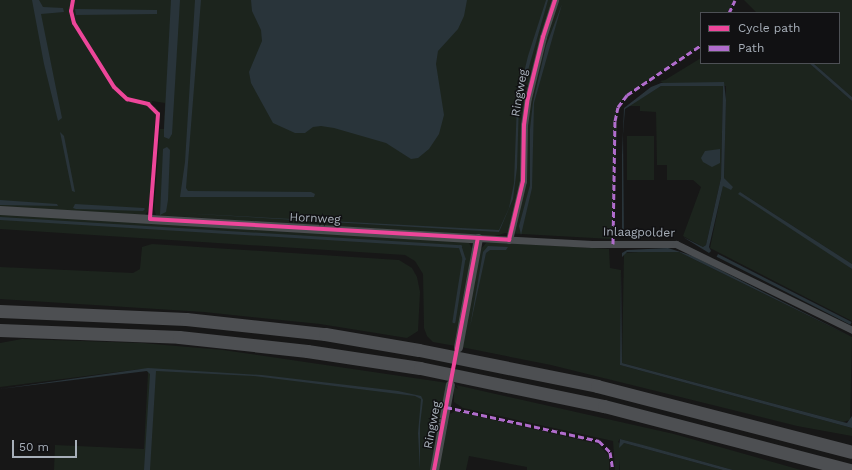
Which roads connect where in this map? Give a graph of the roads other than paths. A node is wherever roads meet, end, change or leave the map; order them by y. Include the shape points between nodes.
1 (555, 0) edge
2 (0, 210) edge
3 (478, 238) junction
4 (510, 240) junction
5 (0, 311) edge
6 (0, 330) edge
7 (852, 330) edge
8 (458, 347) dead end
9 (450, 384) dead end
10 (852, 452) edge
11 (434, 470) edge
12 (850, 470) edge

1 - 4 street, Ringweg via 528,98 523,181
2 - 3 street, Hornweg
3 - 4 street, Inlaagpolder
3 - 8 street
4 - 7 street, Inlaagpolder via 592,244 676,244
5 - 10 highway via 186,319 325,334 434,352 597,386
6 - 12 highway via 179,337 307,351 420,368 604,406
9 - 11 street, Ringweg

